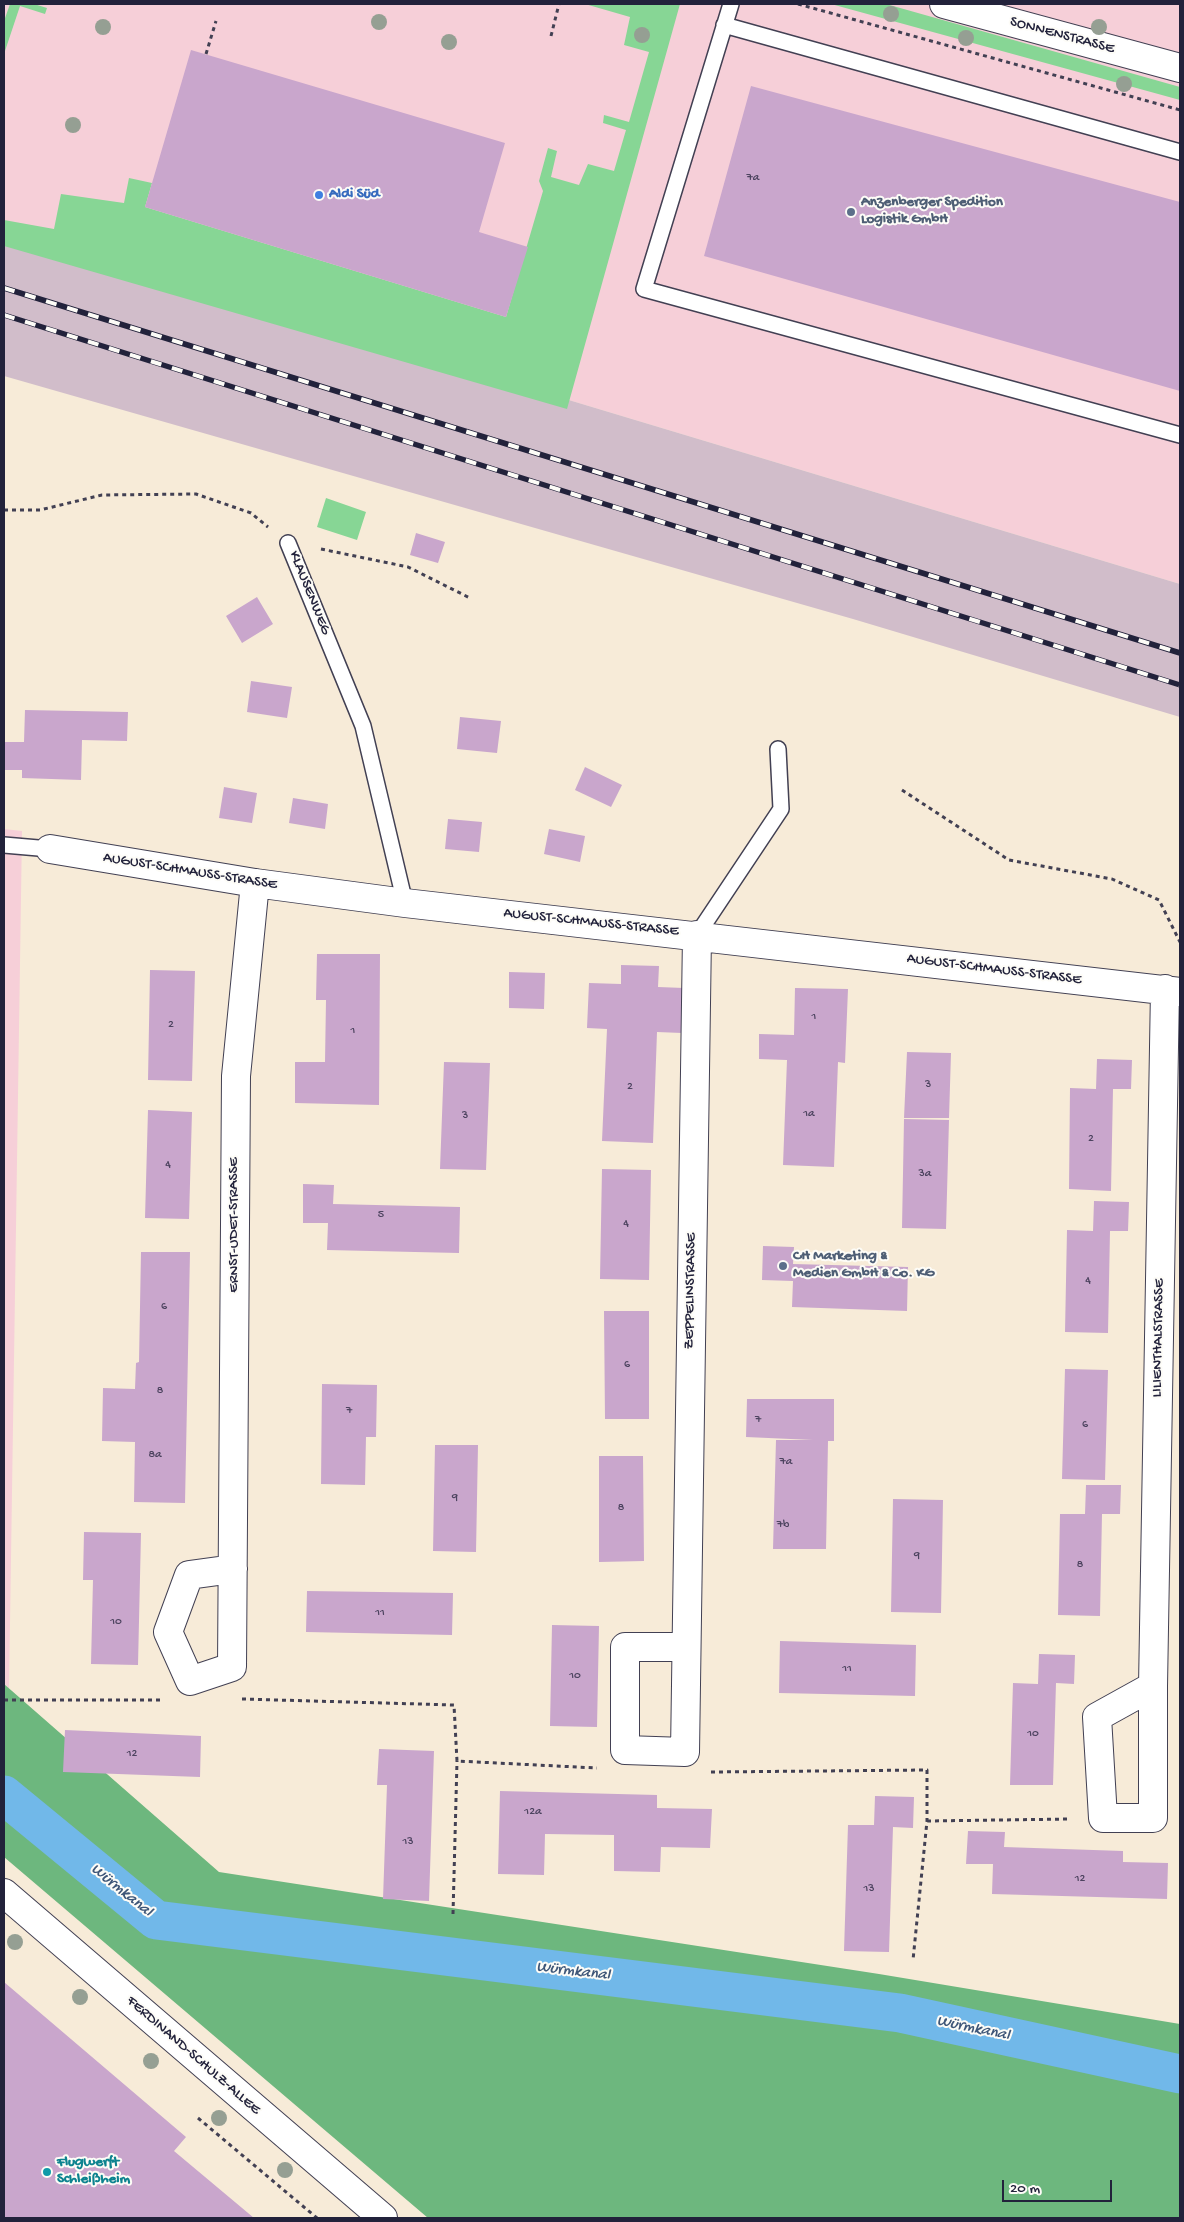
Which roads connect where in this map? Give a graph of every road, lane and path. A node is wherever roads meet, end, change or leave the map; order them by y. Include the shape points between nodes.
1 (559, 4) edge
2 (731, 4) edge
3 (798, 4) edge
4 (944, 4) edge
5 (216, 21) dead end
6 (724, 25) junction
7 (551, 36) dead end
8 (206, 54) dead end
9 (1180, 68) edge
10 (1180, 110) edge
11 (1180, 152) edge
12 (1180, 435) edge
13 (4, 510) edge
14 (288, 542) junction
15 (470, 598) dead end
16 (778, 749) dead end
17 (902, 790) dead end
18 (4, 845) edge
19 (50, 850) joint
20 (255, 883) junction
21 (406, 902) junction
22 (697, 935) junction
23 (1180, 942) edge
24 (1173, 991) edge
25 (232, 1569) dead end
26 (685, 1647) dead end
27 (1153, 1686) junction
28 (235, 1699) dead end
29 (4, 1700) edge
30 (168, 1700) dead end
31 (457, 1761) junction
32 (606, 1769) dead end
33 (704, 1772) dead end
34 (1103, 1818) junction
35 (927, 1820) junction
36 (4, 1893) edge
37 (453, 1914) dead end
38 (913, 1960) dead end
39 (198, 2118) dead end
40 (317, 2218) edge
41 (383, 2218) edge

1 - 7 path
2 - 6 lane
3 - 10 path
4 - 9 street, SONNENSTRASSE
5 - 8 path
6 - 11 lane
6 - 12 lane via 644,290
13 - 14 path, KLAUSENWEG via 40,510 102,495 196,494 252,513
14 - 15 path via 408,567
14 - 21 lane, KLAUSENWEG via 363,726
16 - 22 lane via 781,809
17 - 23 path via 1009,860 1112,879 1159,900
18 - 19 lane, AUGUST-SCHMAUSS-STRASSE
19 - 20 street, AUGUST-SCHMAUSS-STRASSE
20 - 21 street, AUGUST-SCHMAUSS-STRASSE
20 - 25 street, ERNST-UDET-STRASSE via 236,1076
21 - 22 street, AUGUST-SCHMAUSS-STRASSE
22 - 24 street, AUGUST-SCHMAUSS-STRASSE
22 - 26 street, ZEPPELINSTRASSE
24 - 27 street, LILIENTHALSTRASSE
27 - 34 street via 1097,1717
27 - 34 street, LILIENTHALSTRASSE via 1154,1818
28 - 31 path via 454,1705
29 - 30 path
31 - 32 path
31 - 37 path
33 - 35 path via 927,1770
34 - 35 path
35 - 38 path
36 - 41 street, FERDINAND-SCHULZ-ALLEE
39 - 40 path

